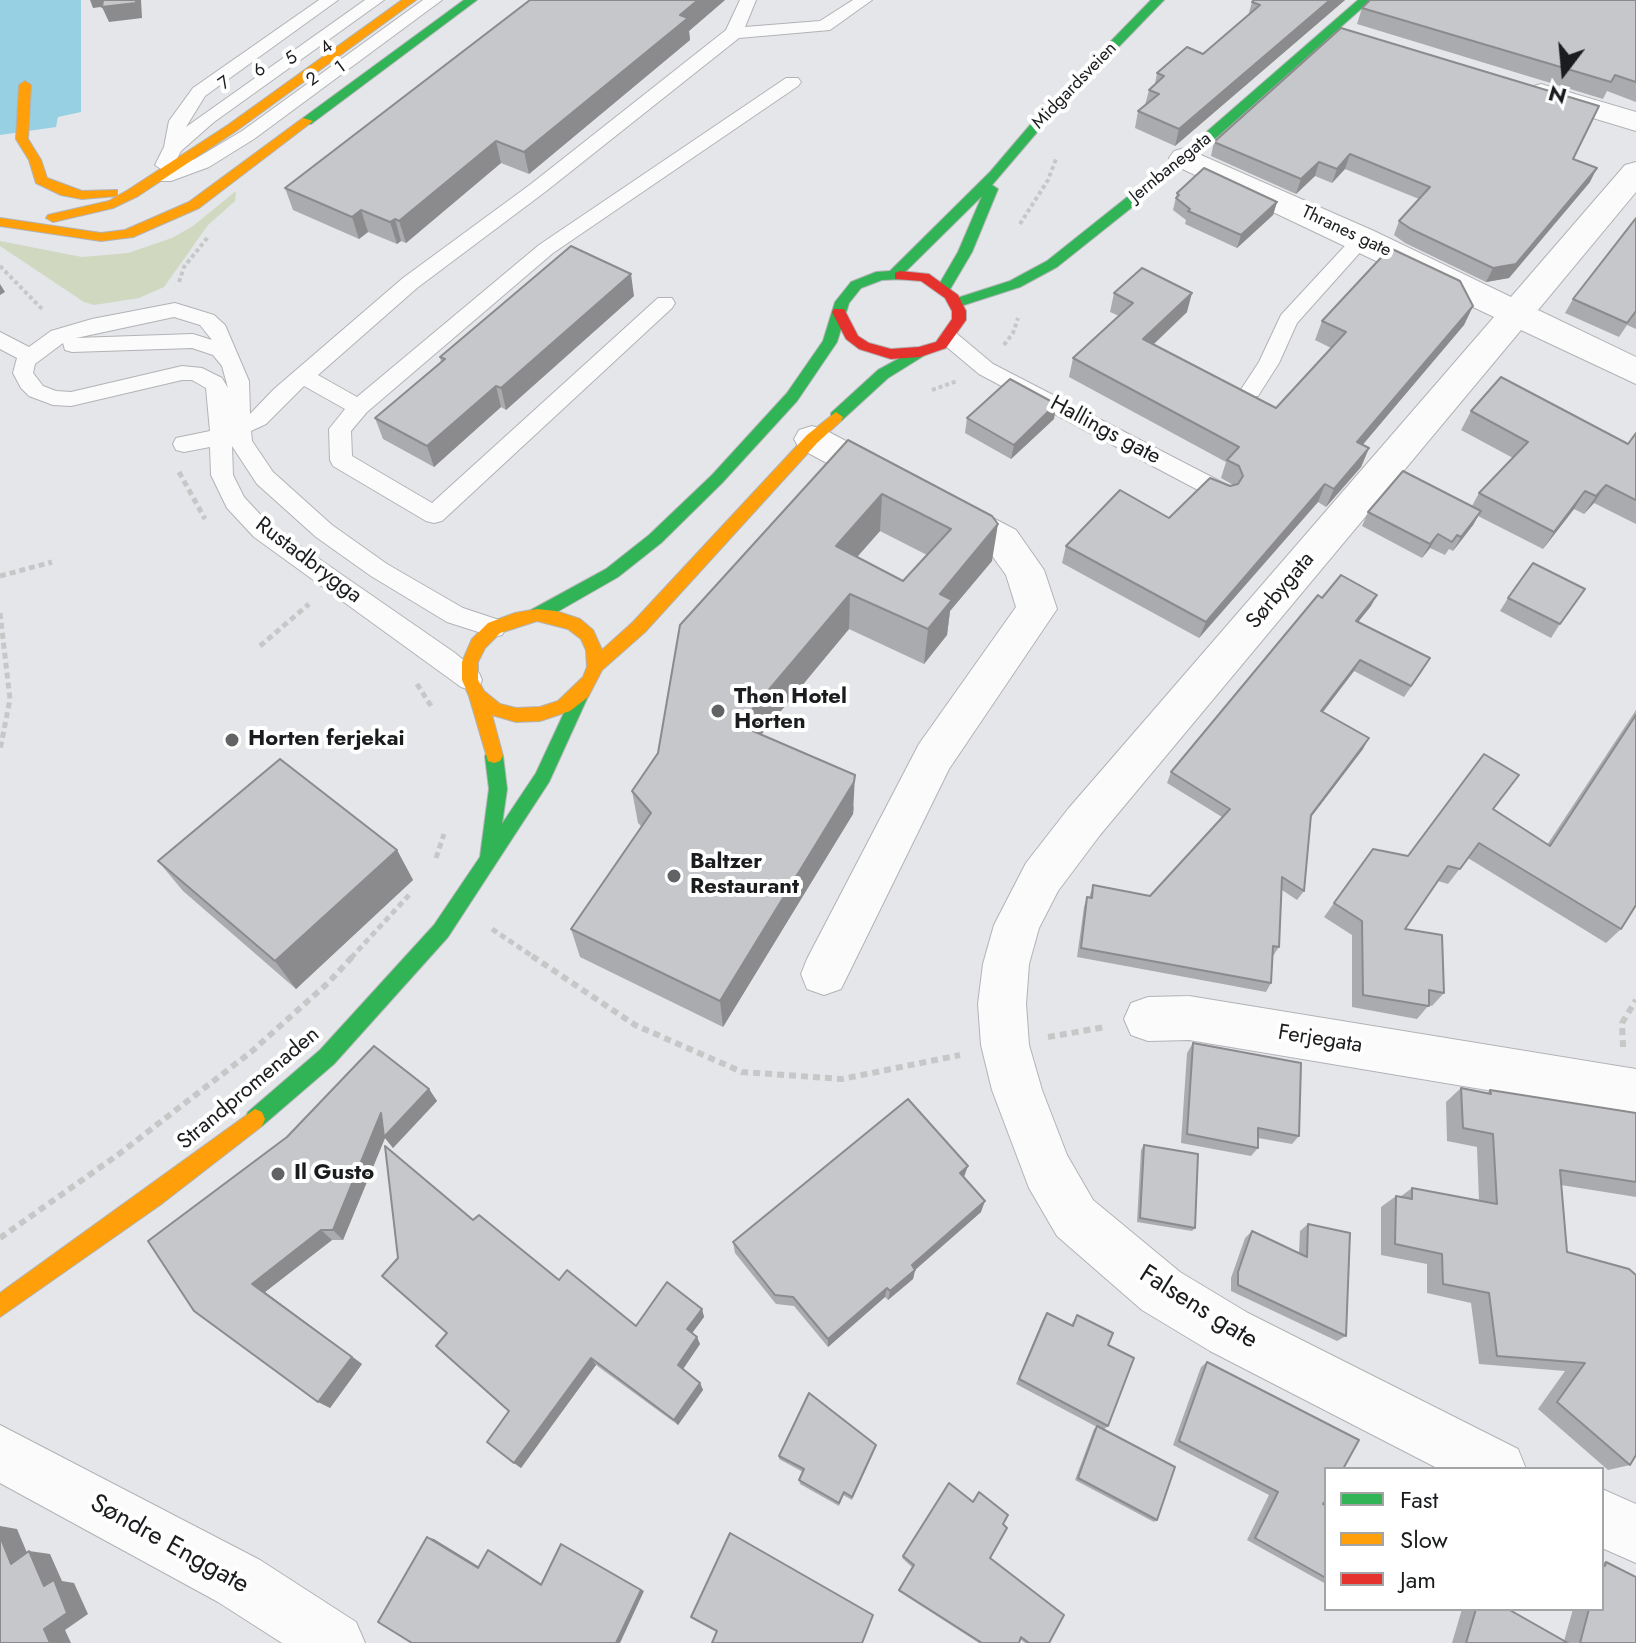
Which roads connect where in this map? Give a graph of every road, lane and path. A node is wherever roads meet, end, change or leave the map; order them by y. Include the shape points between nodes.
1 (322, 0) edge
2 (330, 0) edge
3 (345, 0) edge
4 (362, 0) edge
5 (376, 0) edge
6 (394, 0) edge
7 (410, 0) edge
8 (424, 0) edge
9 (434, 0) edge
10 (471, 0) edge
11 (748, 0) edge
12 (864, 0) edge
13 (1158, 0) edge
14 (1365, 0) edge
15 (295, 25) junction
16 (1332, 29) junction
17 (734, 33) junction
18 (1363, 38) edge
19 (792, 82) dead end
20 (25, 85) dead end
21 (1515, 85) edge
22 (202, 117) junction
23 (1636, 122) edge
24 (245, 134) junction
25 (170, 152) junction
26 (1057, 156) dead end
27 (1185, 158) junction
28 (35, 160) junction
29 (1636, 172) edge
30 (995, 175) junction
31 (151, 181) junction
32 (40, 209) junction
33 (0, 220) edge
34 (81, 236) junction
35 (1362, 239) junction
36 (0, 266) edge
37 (895, 274) junction
38 (1015, 284) junction
39 (950, 295) junction
40 (665, 303) dead end
41 (42, 309) dead end
42 (839, 312) junction
43 (1515, 315) junction
44 (949, 338) junction
45 (0, 339) edge
46 (920, 352) junction
47 (32, 355) junction
48 (234, 368) junction
49 (986, 369) junction
50 (1636, 372) edge
51 (303, 376) junction
52 (928, 391) dead end
53 (1251, 391) edge
54 (45, 395) junction
55 (359, 407) junction
56 (229, 434) junction
57 (812, 439) junction
58 (184, 444) dead end
59 (1223, 493) edge
60 (52, 562) dead end
61 (0, 576) edge
62 (309, 604) dead end
63 (0, 613) edge
64 (537, 615) junction
65 (494, 628) junction
66 (260, 646) dead end
67 (595, 667) junction
68 (474, 688) junction
69 (582, 692) junction
70 (0, 750) edge
71 (445, 830) dead end
72 (435, 861) dead end
73 (487, 865) junction
74 (418, 883) dead end
75 (456, 909) junction
76 (824, 974) dead end
77 (1148, 1019) joint
78 (1005, 1045) junction
79 (1636, 1092) edge
80 (0, 1238) edge
81 (0, 1306) edge
82 (0, 1453) edge
83 (1494, 1467) edge
84 (1604, 1519) edge
85 (1636, 1534) edge
86 (335, 1643) edge

1 - 15 lane
2 - 15 lane
3 - 22 lane, 7
4 - 22 lane, 6
5 - 22 lane, 5
6 - 22 lane, 4
7 - 31 main road
8 - 24 lane, 2
9 - 24 lane, 1
10 - 34 main road via 194,205 128,234
11 - 17 lane
12 - 17 lane via 824,26
13 - 30 main road, Midgardsveien
14 - 16 main road, Jernbanegata
15 - 22 lane via 199,92
16 - 18 street
16 - 27 main road, Jernbanegata
17 - 51 lane via 410,283
19 - 55 lane via 546,249
20 - 28 main road via 22,139
21 - 23 street
22 - 25 lane
22 - 25 lane via 178,121
24 - 31 lane via 202,163
25 - 31 lane
26 - 38 path via 1006,248 1004,261
27 - 35 street, Thranes gate
27 - 38 main road, Jernbanegata via 1052,264
28 - 31 main road via 41,180 82,195
28 - 32 main road
29 - 43 street, Sørbygata
30 - 37 main road, Midgardsveien
30 - 39 main road, Midgardsveien
31 - 32 main road via 113,204
32 - 33 main road
32 - 34 main road via 60,231
33 - 34 main road
35 - 43 street, Thranes gate
35 - 53 lane via 1288,320
36 - 41 path
37 - 39 main road via 924,277
37 - 42 main road via 856,285
38 - 39 main road, Jernbanegata
38 - 49 path via 1019,313 1013,333
39 - 44 main road via 959,320
40 - 55 lane via 434,515 341,460 340,429
42 - 46 main road via 845,330 864,346 891,354
42 - 64 main road via 814,369 717,479 612,573
43 - 50 street, Thranes gate
43 - 78 street, Sørbygata via 1042,877 1017,925 1006,964
44 - 46 main road
44 - 49 lane, Hallings gate
45 - 47 lane
46 - 57 main road via 883,374
47 - 48 lane, Rustadbrygga via 58,336 175,310 196,314 218,330
47 - 54 lane via 23,373
48 - 54 lane via 220,350 193,341 77,344 46,356 33,369 32,379
48 - 56 lane, Rustadbrygga via 238,381
49 - 52 path
49 - 59 lane, Hallings gate
51 - 55 lane
51 - 56 lane via 258,419
54 - 56 lane, Rustadbrygga via 71,399 195,373 215,383
56 - 58 lane
56 - 65 lane, Rustadbrygga via 241,442 265,478 324,531 439,607
56 - 68 lane, Rustadbrygga via 222,475 235,502 262,531
57 - 67 main road via 639,627
57 - 76 street via 1002,540 1024,570 1037,609 934,757
60 - 61 path
62 - 66 path
63 - 70 path via 10,699
64 - 65 main road
64 - 67 main road via 574,624 587,635
65 - 68 main road via 470,662
67 - 69 main road
68 - 69 main road via 495,709 540,714 564,706
68 - 73 main road, Strandpromenaden via 493,747 498,789
69 - 73 main road, Strandpromenaden via 543,777
71 - 72 path
73 - 75 main road, Strandpromenaden
74 - 80 path via 328,983 251,1052
75 - 78 path via 635,1025 742,1072 842,1079
75 - 81 main road, Strandpromenaden via 384,997 282,1097 153,1198
77 - 78 path
77 - 79 street, Ferjegata via 1189,1018
78 - 83 street, Falsens gate via 1047,1170 1075,1218 1109,1248 1161,1291 1229,1332
82 - 86 street, Søndre Enggate via 239,1581
84 - 85 street

